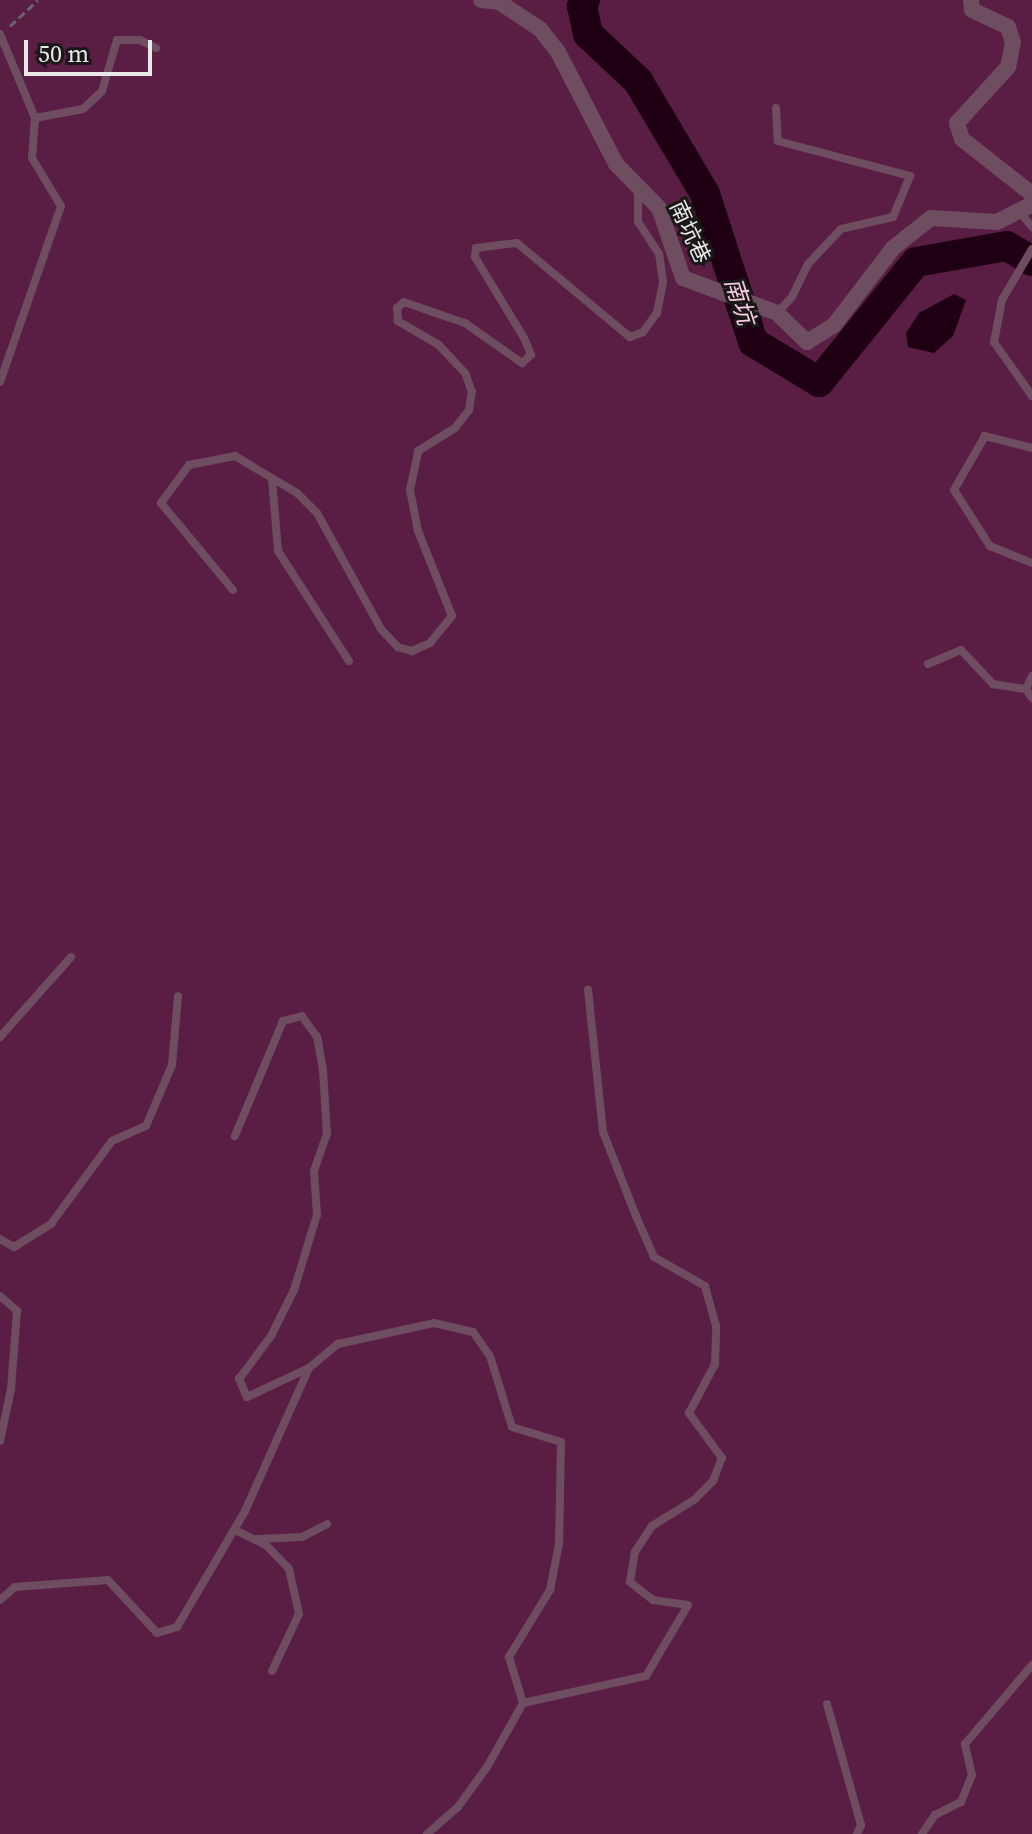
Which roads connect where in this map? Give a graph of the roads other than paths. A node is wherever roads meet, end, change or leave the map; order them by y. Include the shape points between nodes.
1 (481, 0) edge
2 (971, 0) edge
3 (0, 33) edge
4 (156, 48) dead end
5 (776, 108) dead end
6 (35, 118) junction
7 (638, 190) junction
8 (1032, 194) edge
9 (1026, 208) edge
10 (1032, 227) edge
11 (1032, 249) edge
12 (776, 313) junction
13 (0, 382) edge
14 (1032, 396) edge
15 (1032, 448) edge
16 (272, 479) junction
17 (1032, 563) edge
18 (233, 590) dead end
19 (349, 661) dead end
20 (928, 664) dead end
21 (1032, 676) edge
22 (1026, 689) junction
23 (1032, 698) edge
24 (71, 957) dead end
25 (588, 990) dead end
26 (178, 996) dead end
27 (0, 1037) edge
28 (235, 1136) dead end
29 (0, 1239) edge
30 (0, 1296) edge
31 (309, 1368) junction
32 (0, 1441) edge
33 (327, 1524) dead end
34 (235, 1530) junction
35 (253, 1539) junction
36 (0, 1600) edge
37 (1032, 1665) edge
38 (272, 1671) dead end
39 (523, 1703) junction
40 (827, 1704) dead end
41 (427, 1834) edge
42 (857, 1834) edge
43 (922, 1834) edge

1 - 7 street, 南坑巷 via 499,2 540,29 558,52 616,164
2 - 8 street via 972,10 1008,27 1013,42 1008,67 957,123 962,139
3 - 6 lane
4 - 6 lane via 140,40 117,40 102,91 83,109
5 - 12 lane via 778,141 910,176 893,217 841,229 808,264 792,297
6 - 13 lane via 32,158 61,206
7 - 12 street, 南坑巷 via 659,208 683,278
7 - 16 lane via 638,222 659,254 663,282 657,313 643,332 630,337 517,243 476,248 475,257 524,338 531,355 522,363 465,323 404,302 397,308 398,321 439,345 465,373 472,392 469,410 455,428 418,451 410,490 418,531 452,616 430,643 412,651 398,647 381,629 317,513
9 - 10 lane
9 - 12 street, 南坑巷 via 997,222 931,218 893,248 834,325 807,342
11 - 14 lane via 1002,300 994,342
15 - 17 lane via 985,436 954,490 990,546
16 - 18 lane via 235,456 215,458 189,465 161,503
16 - 19 lane via 278,551
20 - 22 lane via 961,650 993,684
21 - 22 lane
22 - 23 lane
24 - 27 lane
25 - 39 lane via 603,1132 654,1257 705,1286 716,1326 715,1364 689,1413 722,1458 713,1481 694,1500 652,1526 635,1552 630,1582 653,1600 688,1605 646,1676
26 - 29 lane via 172,1065 146,1126 112,1141 51,1224 14,1247
28 - 31 lane via 283,1021 302,1016 317,1037 323,1070 327,1134 314,1171 317,1215 294,1290 271,1336 239,1379 247,1397
30 - 32 lane via 17,1311 11,1389
31 - 34 lane
31 - 39 lane via 338,1344 434,1323 473,1332 490,1356 512,1427 561,1442 559,1544 550,1590 509,1657
33 - 35 lane via 302,1537
34 - 35 lane
34 - 36 lane via 177,1627 157,1633 108,1580 15,1587
35 - 38 lane via 289,1569 299,1614
37 - 43 lane via 965,1744 972,1775 961,1802 935,1815
39 - 41 lane via 480,1777 458,1807
40 - 42 lane via 861,1825

